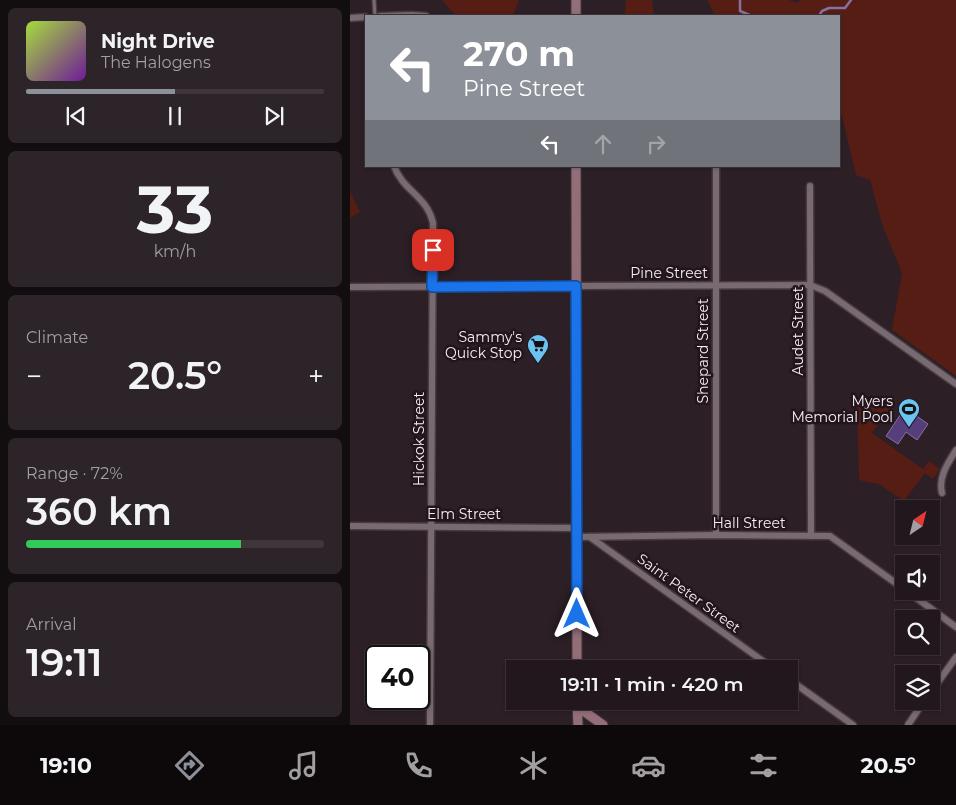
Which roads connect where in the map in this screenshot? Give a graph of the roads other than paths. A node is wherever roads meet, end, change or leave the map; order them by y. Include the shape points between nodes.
1 (374, 0) edge
2 (576, 0) edge
3 (375, 15) edge
4 (576, 15) edge
5 (365, 17) edge
6 (350, 18) edge
7 (394, 167) edge
8 (576, 167) edge
9 (716, 167) edge
10 (810, 186) dead end
11 (810, 285) junction
12 (576, 286) junction
13 (716, 286) junction
14 (350, 287) edge
15 (432, 287) junction
16 (956, 384) edge
17 (956, 450) edge
18 (942, 493) dead end
19 (350, 526) edge
20 (431, 527) junction
21 (577, 532) junction
22 (716, 536) junction
23 (811, 536) junction
24 (589, 537) junction
25 (895, 583) edge
26 (919, 600) edge
27 (956, 627) edge
28 (956, 657) edge
29 (577, 660) edge
30 (761, 660) edge
31 (940, 679) edge
32 (798, 686) edge
33 (578, 710) edge
34 (585, 710) edge
35 (918, 710) edge
36 (430, 725) edge
37 (578, 725) edge
38 (603, 725) edge
39 (853, 725) edge
40 (908, 725) edge

1 - 3 lane
2 - 4 street
5 - 6 street
7 - 15 street, Hickok Street via 431,216
8 - 12 street
9 - 13 street, Shepard Street
10 - 11 street, Audet Street
11 - 13 street, Pine Street
11 - 16 street, Pine Street via 825,291
11 - 23 street, Audet Street
12 - 13 street, Pine Street
12 - 15 street, Pine Street
12 - 21 street
13 - 22 street, Shepard Street
14 - 15 street, Pine Street
15 - 20 street, Hickok Street
17 - 18 street via 942,477
19 - 20 street, Elm Street
20 - 21 street, Elm Street
20 - 36 street, Hickok Street
21 - 24 street, Hall Street
21 - 29 street
22 - 23 street, Hall Street
22 - 24 street, Hall Street
23 - 25 street, Hall Street via 834,538
24 - 30 street, Saint Peter Street
26 - 27 street, Hall Street
28 - 31 street
32 - 39 street
33 - 37 street
34 - 38 street
35 - 40 street

